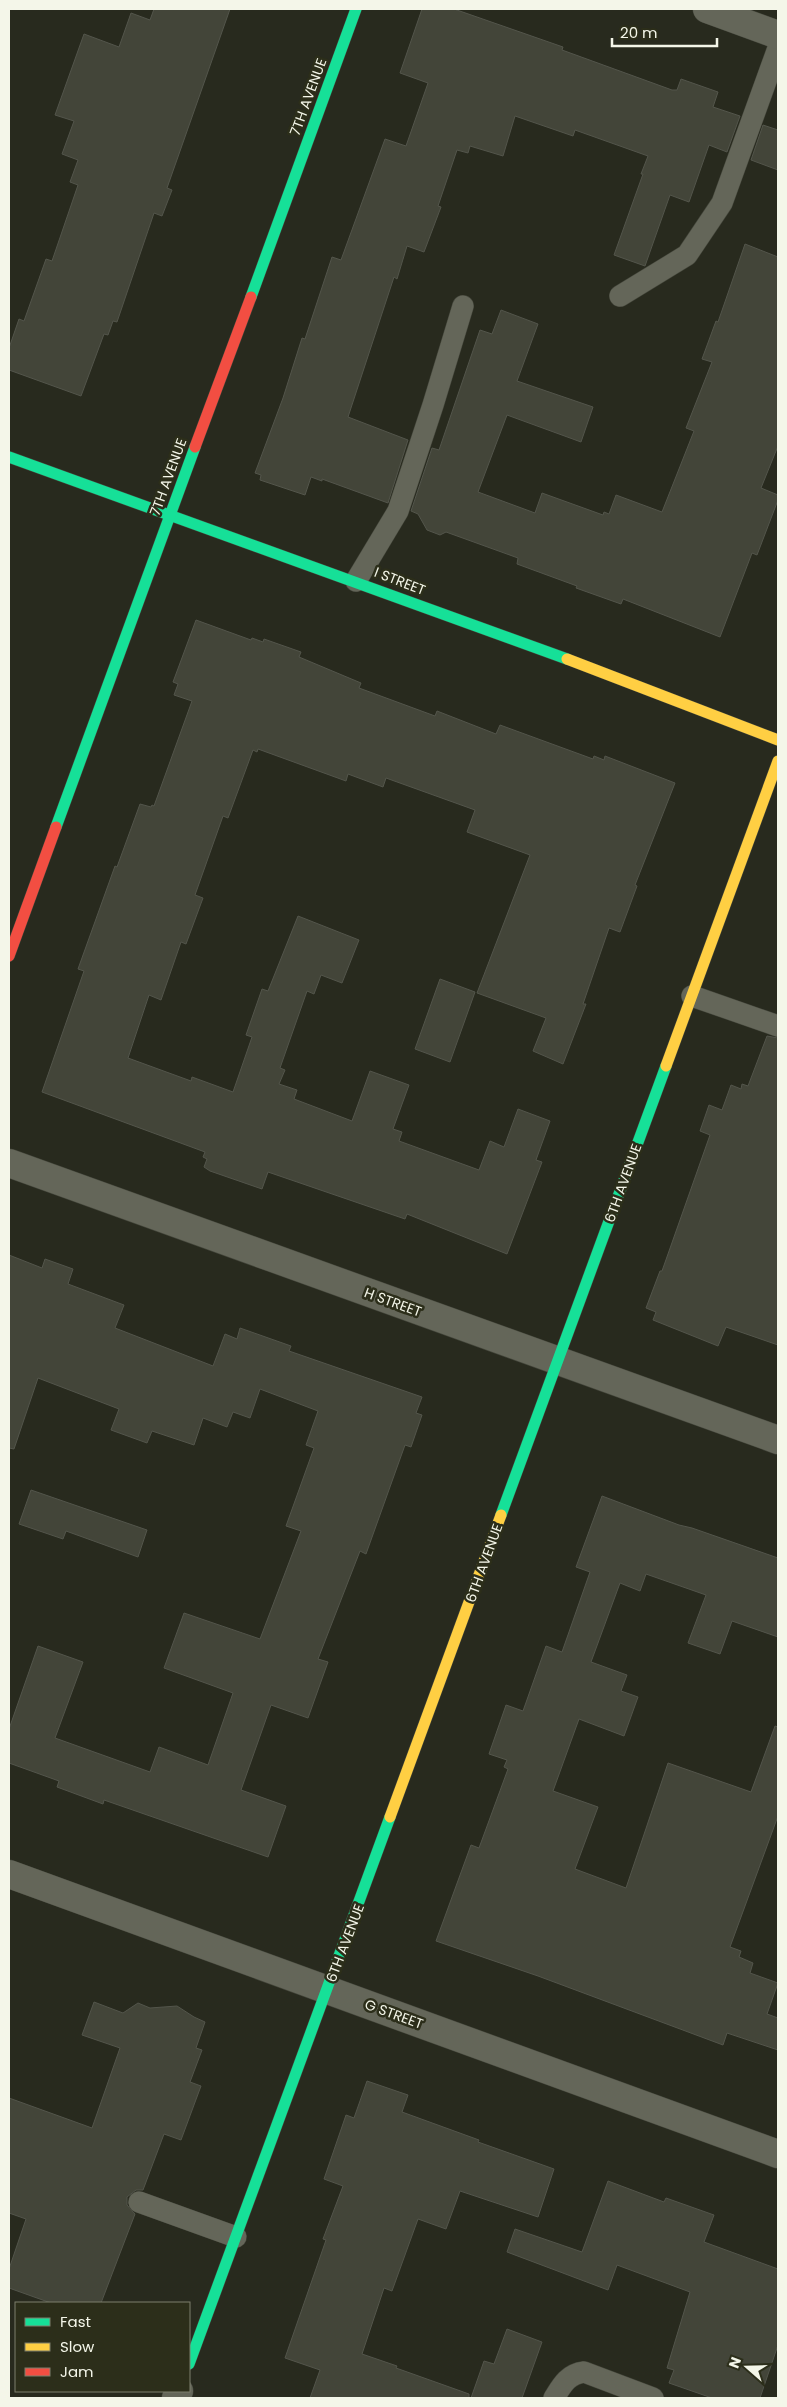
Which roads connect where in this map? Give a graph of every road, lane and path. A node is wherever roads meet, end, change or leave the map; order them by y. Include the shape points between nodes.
1 (356, 9) edge
2 (707, 9) edge
3 (778, 35) edge
4 (778, 48) edge
5 (620, 296) dead end
6 (463, 306) dead end
7 (9, 457) edge
8 (169, 517) junction
9 (356, 581) junction
10 (778, 740) edge
11 (778, 761) edge
12 (9, 956) edge
13 (692, 996) junction
14 (778, 1026) edge
15 (9, 1163) edge
16 (558, 1361) junction
17 (778, 1440) edge
18 (9, 1874) edge
19 (327, 1989) junction
20 (778, 2154) edge
21 (139, 2202) dead end
22 (236, 2237) junction
23 (190, 2361) edge
24 (554, 2398) edge
25 (653, 2398) edge

1 - 8 street, 7TH AVENUE
2 - 3 street
4 - 5 lane via 722,203 687,255
6 - 9 lane via 398,511
7 - 8 street, I STREET
8 - 9 street, I STREET
8 - 12 street, 7TH AVENUE
9 - 10 street, I STREET
11 - 13 street, 6TH AVENUE
13 - 14 lane
13 - 16 street, 6TH AVENUE
15 - 16 street, H STREET
16 - 17 street, H STREET
16 - 19 street, 6TH AVENUE
18 - 19 street, G STREET
19 - 20 street, G STREET
19 - 22 street, 6TH AVENUE
21 - 22 lane
22 - 23 street, 6TH AVENUE
24 - 25 lane via 567,2378 584,2372

